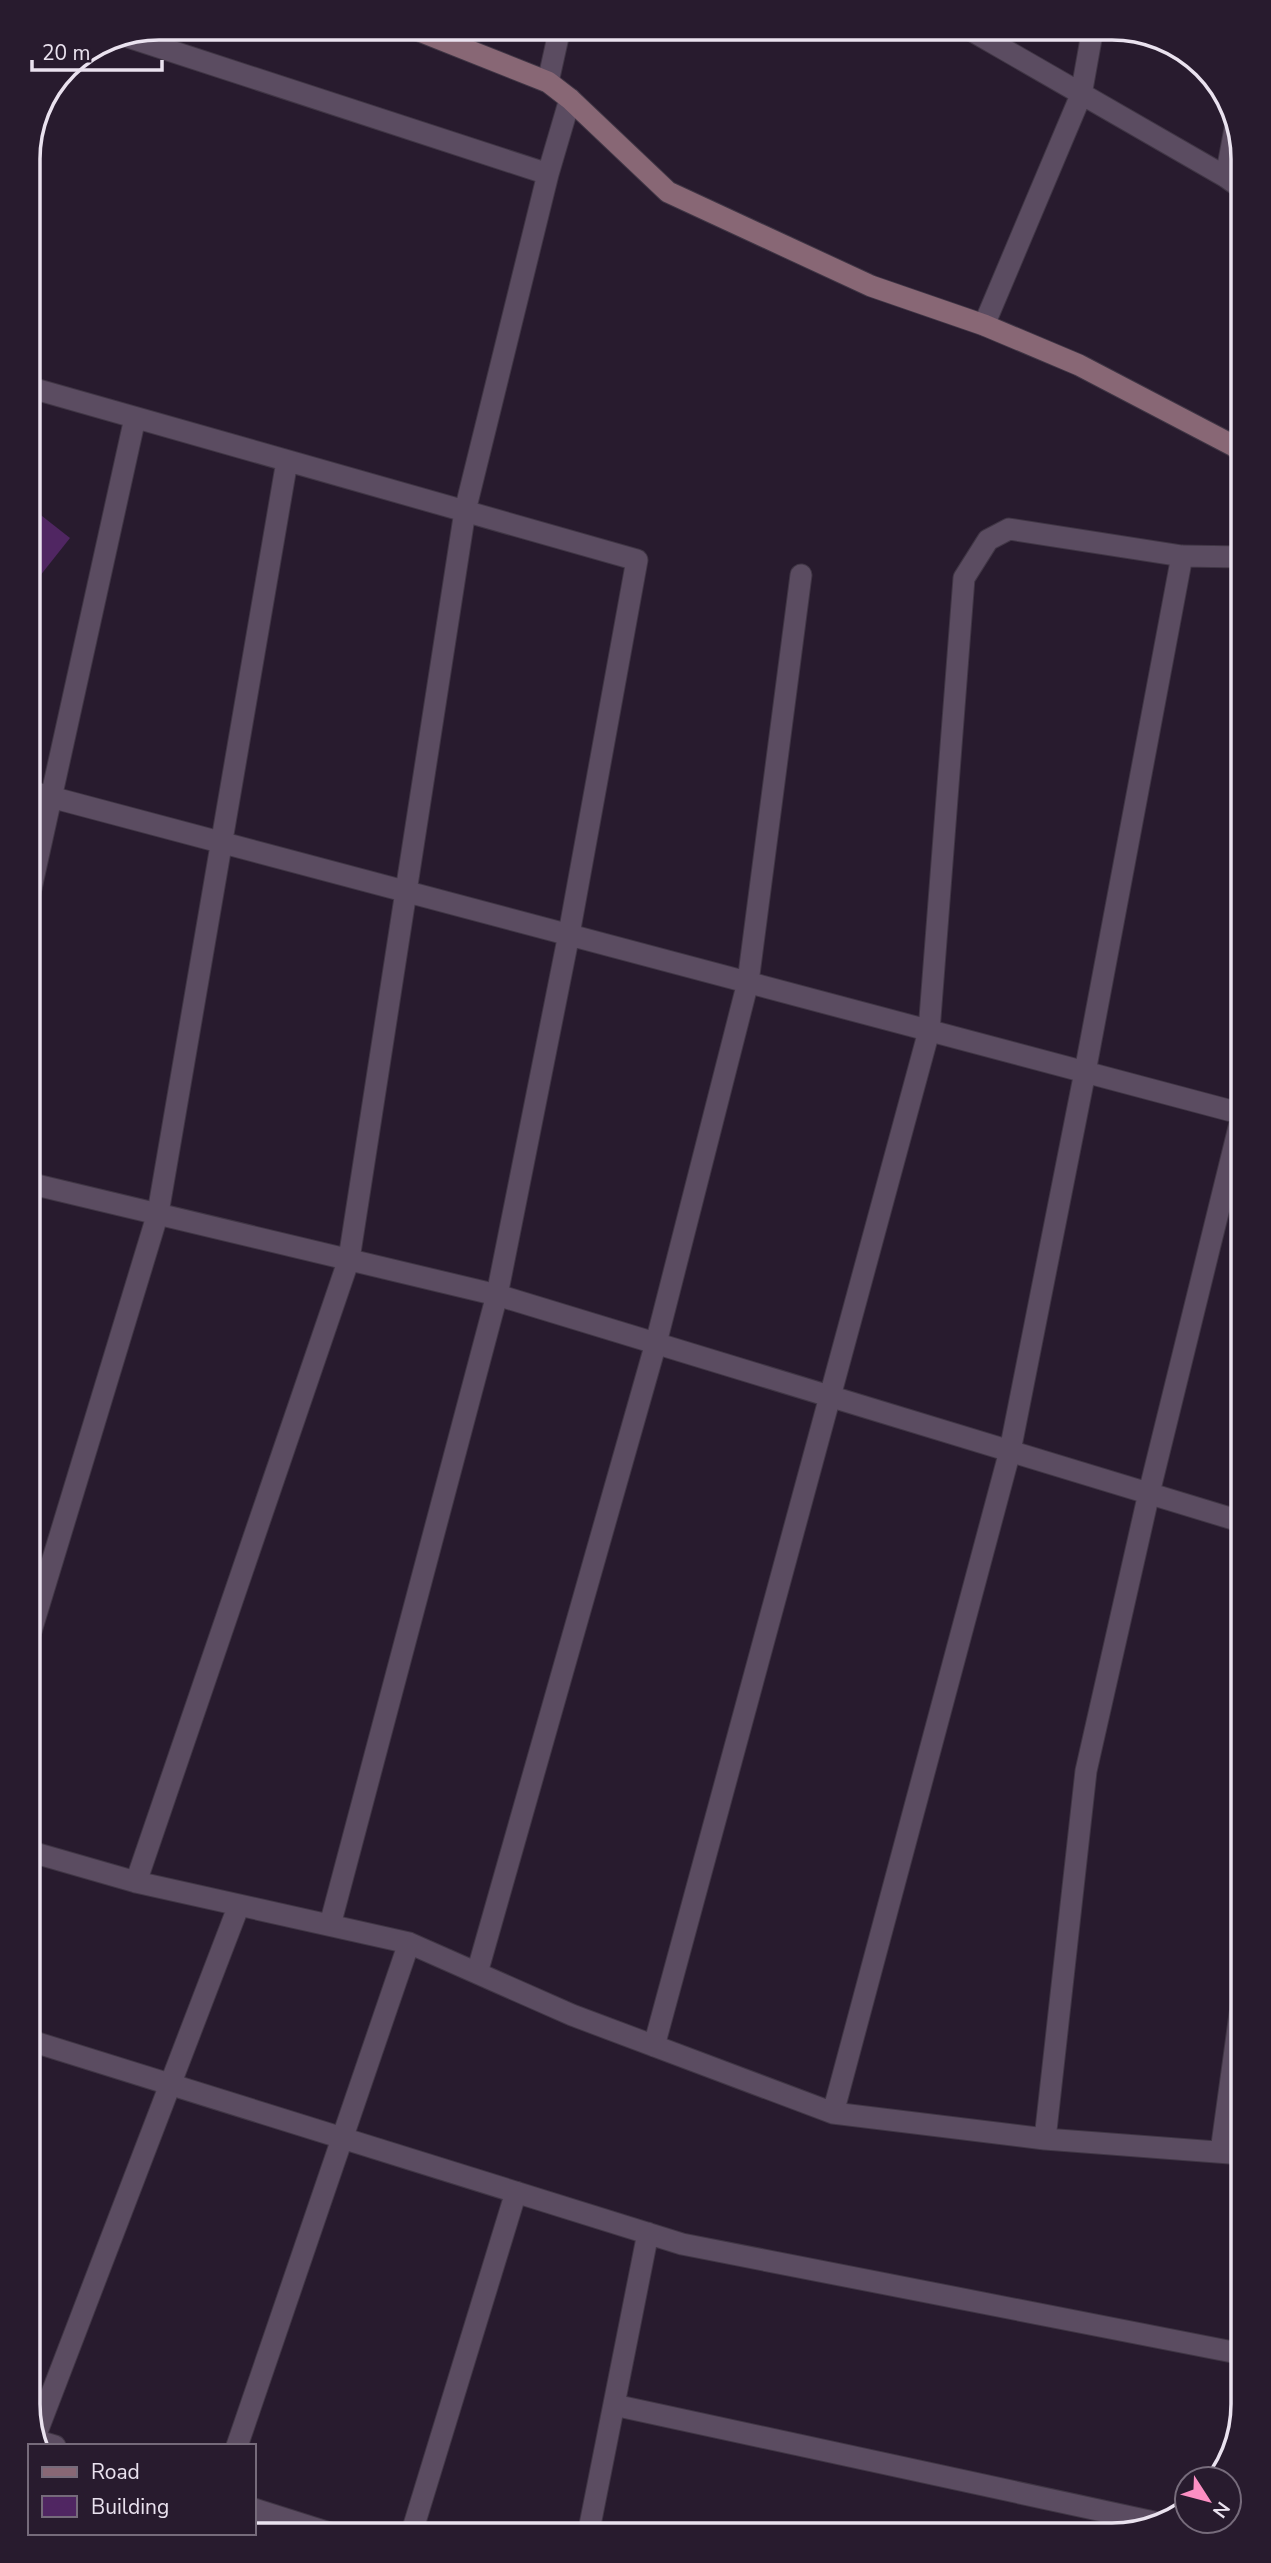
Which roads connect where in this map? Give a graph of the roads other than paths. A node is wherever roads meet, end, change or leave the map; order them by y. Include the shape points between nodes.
1 (443, 40) edge
2 (557, 40) edge
3 (989, 41) edge
4 (1091, 41) edge
5 (142, 42) edge
6 (548, 82) junction
7 (1081, 95) junction
8 (570, 99) junction
9 (548, 174) junction
10 (1231, 181) edge
11 (984, 325) junction
12 (41, 391) edge
13 (135, 418) junction
14 (1231, 444) edge
15 (287, 461) junction
16 (466, 511) junction
17 (1182, 556) junction
18 (1231, 557) edge
19 (801, 575) dead end
20 (41, 794) edge
21 (51, 797) junction
22 (221, 842) junction
23 (41, 844) edge
24 (406, 891) junction
25 (569, 934) junction
26 (748, 982) junction
27 (929, 1031) junction
28 (1085, 1072) junction
29 (1231, 1110) edge
30 (1231, 1162) edge
31 (41, 1186) edge
32 (158, 1213) junction
33 (349, 1259) junction
34 (496, 1295) junction
35 (656, 1343) junction
36 (830, 1396) junction
37 (1010, 1451) junction
38 (1149, 1493) junction
39 (1231, 1518) edge
40 (40, 1601) edge
41 (40, 1855) edge
42 (136, 1882) junction
43 (239, 1905) junction
44 (330, 1924) junction
45 (409, 1943) junction
46 (477, 1973) junction
47 (40, 2044) edge
48 (654, 2046) junction
49 (1231, 2079) edge
50 (171, 2084) junction
51 (833, 2113) junction
52 (342, 2138) junction
53 (1045, 2139) junction
54 (1221, 2152) junction
55 (1231, 2153) edge
56 (516, 2192) junction
57 (648, 2233) junction
58 (1231, 2352) edge
59 (614, 2405) junction
60 (42, 2420) edge
61 (238, 2444) edge
62 (256, 2510) edge
63 (1140, 2519) edge
64 (295, 2522) edge
65 (415, 2522) edge
66 (591, 2522) edge

1 - 6 street
2 - 6 street
3 - 7 street
4 - 7 street
5 - 9 street
6 - 8 street
7 - 10 street
7 - 11 street
8 - 9 street
8 - 11 street via 668,192 872,286
9 - 16 street
11 - 14 street via 1079,365
12 - 13 street
13 - 15 street
13 - 21 street
15 - 16 street
15 - 22 street
16 - 24 street
16 - 25 street via 637,560
17 - 18 street
17 - 27 street via 1009,529 988,540 964,578
17 - 28 street
19 - 26 street
20 - 21 street
21 - 22 street
21 - 23 street
22 - 24 street
22 - 32 street
24 - 25 street
24 - 33 street
25 - 26 street
25 - 34 street
26 - 27 street
26 - 35 street
27 - 28 street
27 - 36 street
28 - 29 street
28 - 37 street
30 - 38 street
31 - 32 street
32 - 33 street
32 - 40 street
33 - 34 street
33 - 42 street
34 - 35 street
34 - 44 street
35 - 36 street
35 - 46 street
36 - 37 street
36 - 48 street
37 - 38 street
37 - 51 street
38 - 39 street
38 - 53 street via 1086,1771
41 - 42 street
42 - 43 street
43 - 44 street
43 - 50 street
44 - 45 street
45 - 46 street
45 - 52 street
46 - 48 street
47 - 50 street
48 - 51 street
49 - 54 street
50 - 52 street
50 - 60 street
51 - 53 street
52 - 56 street
52 - 61 street
53 - 54 street
54 - 55 street
56 - 57 street
56 - 65 street
57 - 58 street
57 - 59 street
59 - 63 street
59 - 66 street
62 - 64 street

